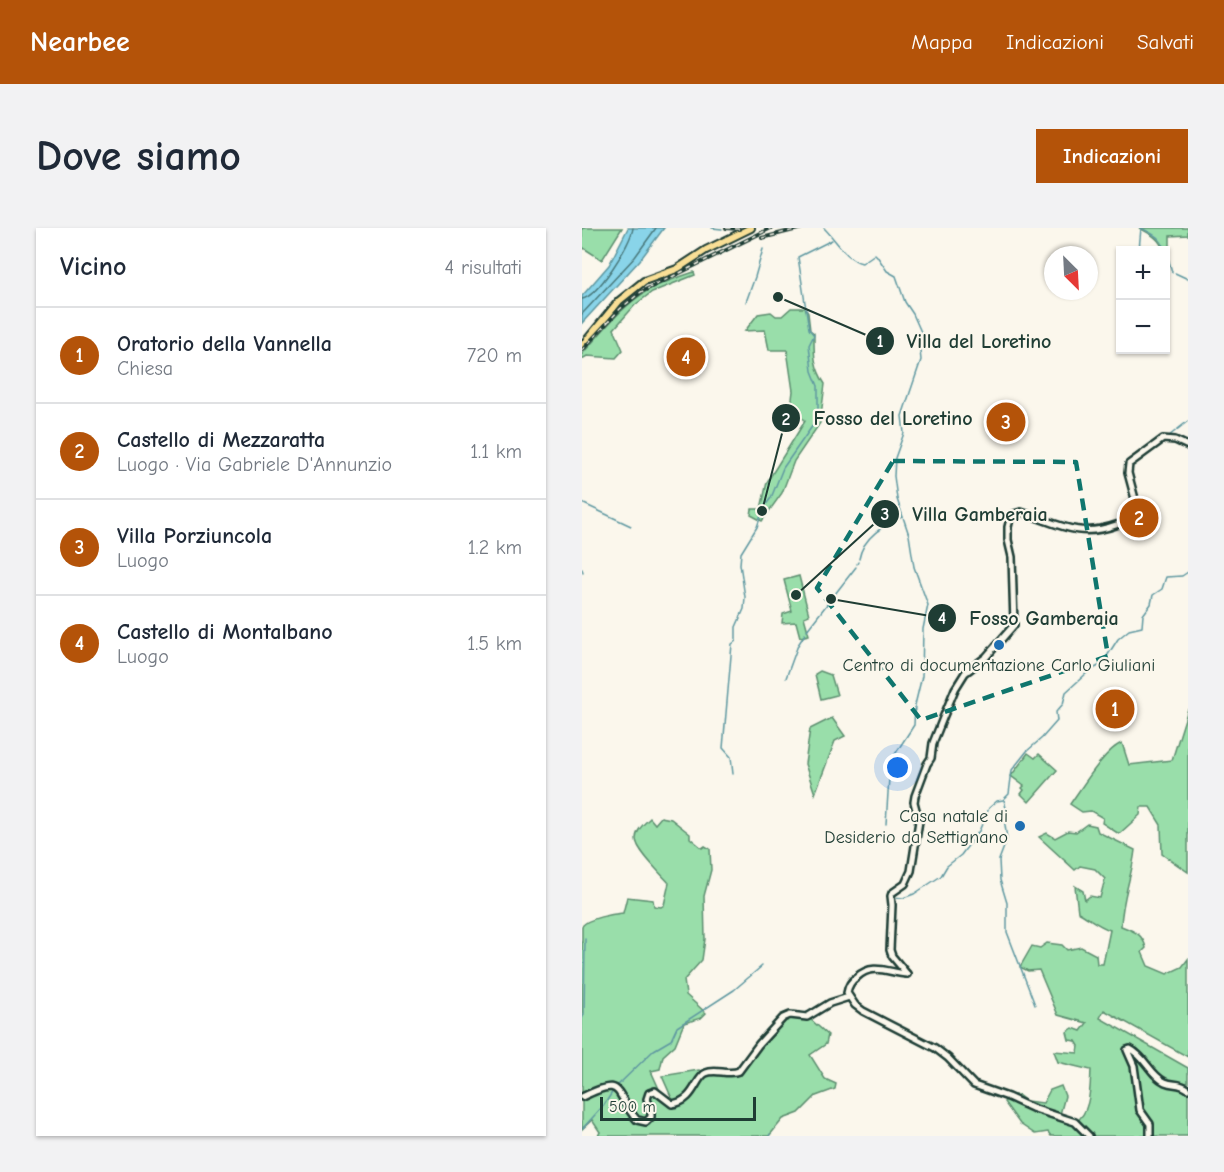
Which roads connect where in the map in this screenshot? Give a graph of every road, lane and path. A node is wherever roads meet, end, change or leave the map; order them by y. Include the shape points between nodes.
1 (751, 228) edge
2 (583, 344) edge
3 (1188, 446) edge
4 (849, 997) junction
5 (1188, 1089) edge
6 (582, 1097) edge
7 (1089, 1136) edge
8 (1150, 1136) edge

1 - 2 main road via 677,269 644,281 619,301
3 - 4 street via 1163,439 1129,464 1138,510 1128,520 1083,531 1021,512 1010,519 1014,625 956,686 915,796 920,817 911,871 905,884 891,896 890,950 907,974 867,970 848,986
4 - 6 street via 807,1017 783,1018 739,1071 707,1072 692,1093 679,1102 672,1104 656,1091 649,1094 651,1117 646,1122 637,1120 614,1087
4 - 7 street via 862,1011 939,1051 974,1085 1077,1123
5 - 8 street via 1166,1083 1139,1055 1127,1050 1134,1066 1140,1110 1150,1124

